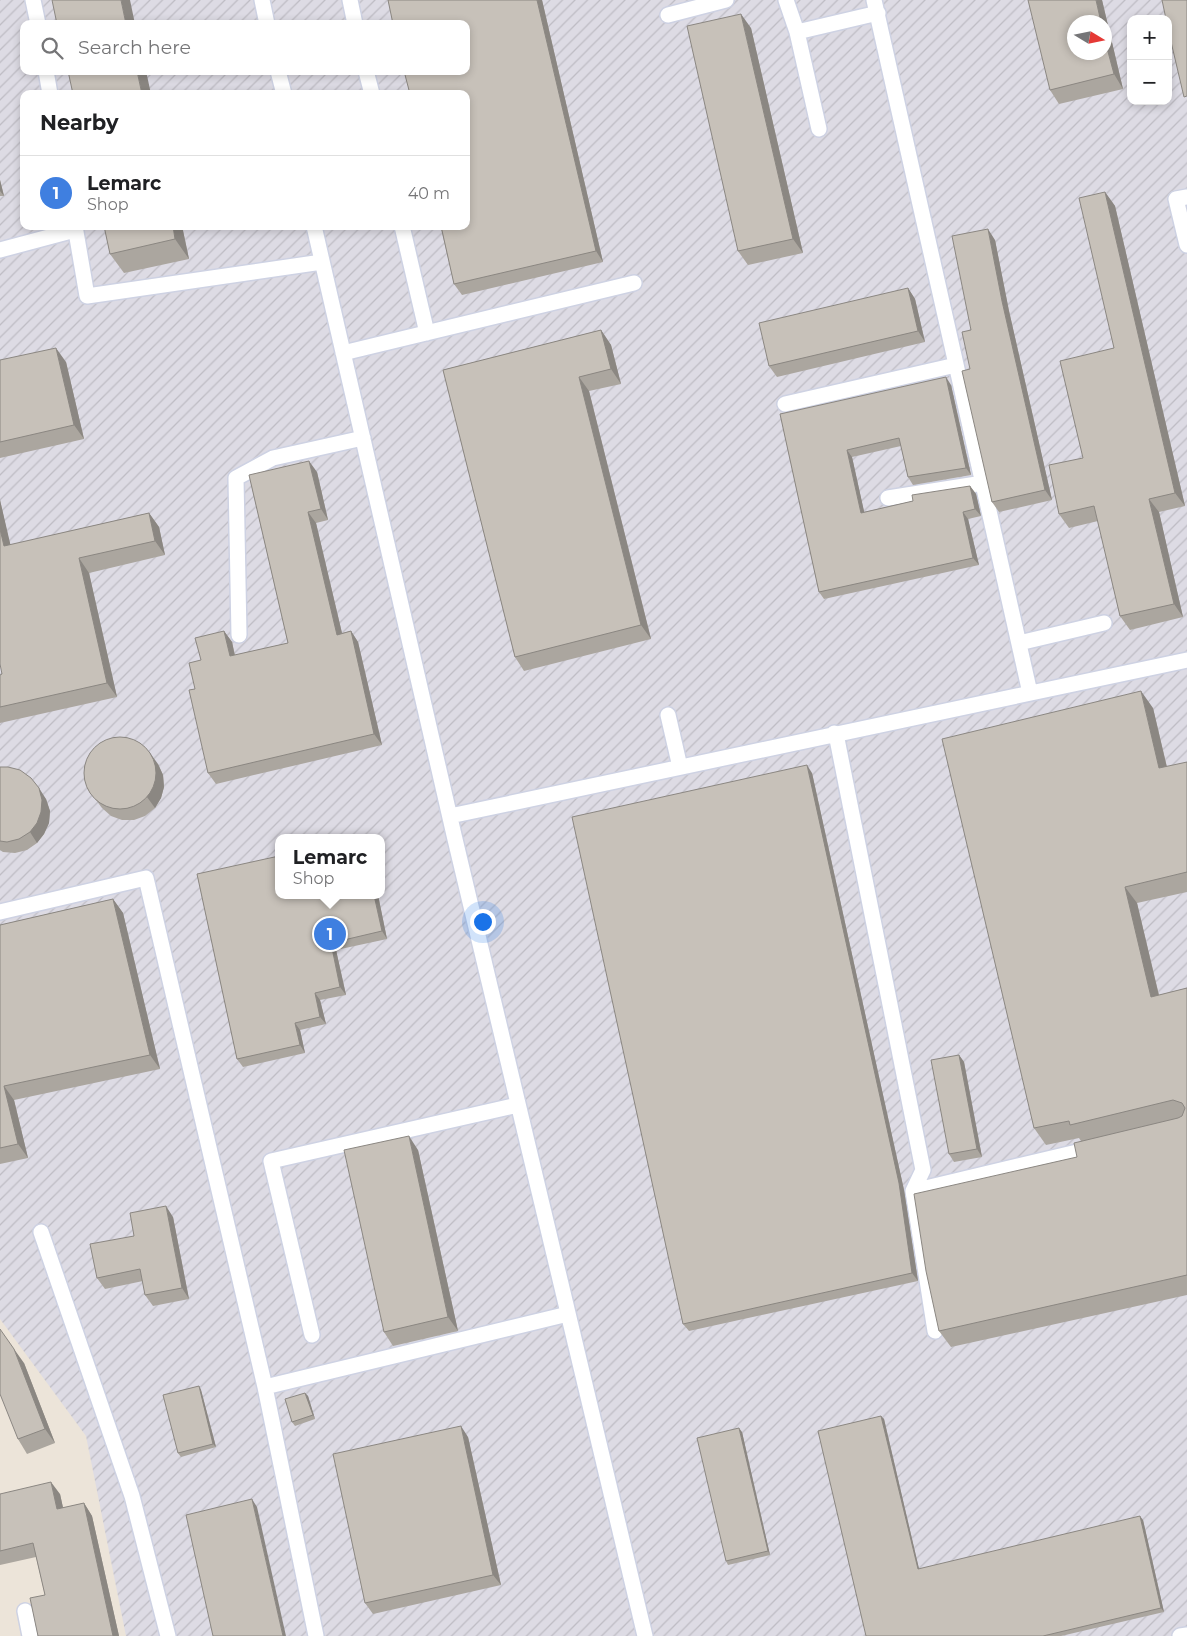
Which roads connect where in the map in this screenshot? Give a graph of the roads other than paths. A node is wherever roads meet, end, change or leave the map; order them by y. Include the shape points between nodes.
1 (33, 0) edge
2 (262, 0) edge
3 (350, 0) edge
4 (726, 0) edge
5 (786, 0) edge
6 (876, 7) edge
7 (668, 15) dead end
8 (37, 20) edge
9 (266, 20) edge
10 (354, 20) edge
11 (797, 32) junction
12 (47, 75) edge
13 (279, 75) edge
14 (367, 75) edge
15 (49, 90) edge
16 (283, 90) edge
17 (371, 90) edge
18 (819, 130) dead end
19 (1187, 197) edge
20 (68, 230) edge
21 (75, 230) edge
22 (315, 230) edge
23 (403, 230) edge
24 (1187, 245) edge
25 (0, 250) edge
26 (322, 262) junction
27 (634, 283) dead end
28 (427, 333) junction
29 (343, 353) junction
30 (956, 365) junction
31 (786, 404) dead end
32 (362, 438) junction
33 (983, 483) junction
34 (888, 498) dead end
35 (1104, 623) dead end
36 (239, 635) dead end
37 (1018, 643) junction
38 (1187, 660) edge
39 (1030, 693) junction
40 (668, 715) dead end
41 (835, 734) junction
42 (680, 767) junction
43 (450, 816) junction
44 (0, 912) edge
45 (518, 1104) junction
46 (1111, 1144) edge
47 (913, 1191) junction
48 (41, 1232) dead end
49 (568, 1314) junction
50 (935, 1331) edge
51 (312, 1335) dead end
52 (266, 1387) junction
53 (25, 1612) dead end
54 (1187, 1635) edge
55 (30, 1636) edge
56 (168, 1636) edge
57 (316, 1636) edge
58 (645, 1636) edge
59 (1180, 1636) edge

1 - 8 lane
2 - 9 lane
3 - 10 lane
4 - 7 lane
5 - 11 lane
6 - 11 lane
6 - 30 lane
11 - 18 lane
12 - 15 lane
13 - 16 lane
14 - 17 lane
19 - 24 lane via 1176,200
20 - 25 lane
21 - 26 lane via 88,296
22 - 26 lane
23 - 28 lane
26 - 29 lane
27 - 28 lane
28 - 29 lane
29 - 32 lane
30 - 31 lane
30 - 33 lane
32 - 36 lane via 273,458 236,478
32 - 43 lane
33 - 34 lane
33 - 37 lane
35 - 37 lane
37 - 39 lane
38 - 39 lane
39 - 41 lane
40 - 42 lane
41 - 42 lane
41 - 47 lane via 923,1170
42 - 43 lane
43 - 45 lane
44 - 52 lane via 146,878
45 - 49 lane
45 - 51 lane via 271,1161
46 - 47 lane
47 - 50 lane
48 - 56 lane via 132,1496
49 - 52 lane
49 - 58 lane
52 - 57 lane
53 - 55 lane
54 - 59 lane

